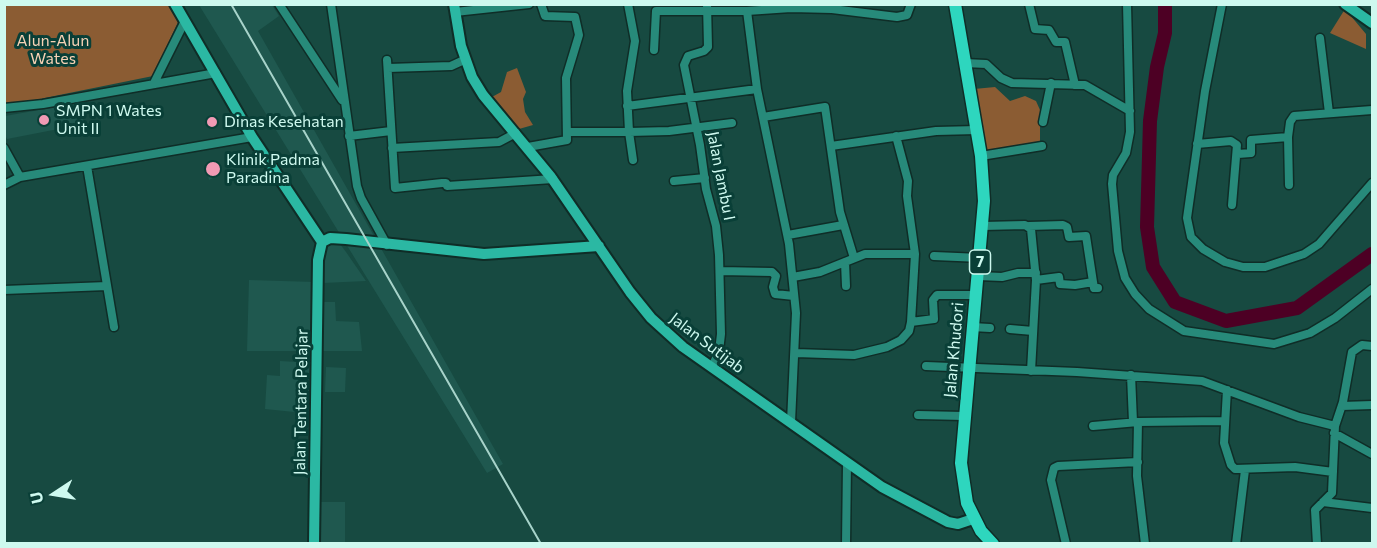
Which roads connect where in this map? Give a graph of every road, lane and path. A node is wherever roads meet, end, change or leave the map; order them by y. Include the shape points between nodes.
1 (175, 4) edge
2 (279, 4) edge
3 (331, 4) edge
4 (529, 4) edge
5 (541, 4) edge
6 (628, 4) edge
7 (911, 4) edge
8 (955, 4) edge
9 (1029, 4) edge
10 (1127, 4) edge
11 (1222, 4) edge
12 (1346, 4) edge
13 (791, 6) edge
14 (669, 7) edge
15 (455, 8) edge
16 (708, 8) edge
17 (747, 11) junction
18 (185, 21) junction
19 (1372, 23) edge
20 (1320, 38) dead end
21 (654, 50) dead end
22 (464, 60) junction
23 (965, 63) junction
24 (216, 73) junction
25 (154, 83) junction
26 (1051, 83) junction
27 (1075, 84) junction
28 (757, 89) junction
29 (689, 99) junction
30 (344, 103) junction
31 (627, 106) junction
32 (4, 108) edge
33 (1372, 110) edge
34 (1130, 111) junction
35 (1329, 113) junction
36 (763, 117) junction
37 (1043, 122) dead end
38 (732, 123) dead end
39 (697, 127) junction
40 (976, 130) junction
41 (391, 131) junction
42 (567, 132) junction
43 (629, 132) junction
44 (516, 133) junction
45 (349, 136) junction
46 (896, 136) junction
47 (1288, 137) junction
48 (252, 138) junction
49 (1197, 144) junction
50 (831, 146) junction
51 (1042, 146) dead end
52 (528, 147) junction
53 (4, 148) edge
54 (392, 148) junction
55 (1238, 154) junction
56 (981, 156) junction
57 (633, 160) dead end
58 (87, 166) junction
59 (20, 177) junction
60 (705, 177) junction
61 (553, 179) junction
62 (674, 181) dead end
63 (1372, 183) edge
64 (4, 185) edge
65 (1289, 185) dead end
66 (1232, 206) dead end
67 (843, 225) junction
68 (983, 226) junction
69 (1029, 226) junction
70 (788, 235) junction
71 (322, 242) junction
72 (387, 245) junction
73 (599, 246) junction
74 (915, 255) junction
75 (934, 256) dead end
76 (854, 258) junction
77 (981, 258) junction
78 (845, 262) junction
79 (720, 271) junction
80 (978, 276) junction
81 (793, 277) junction
82 (1036, 277) junction
83 (107, 286) junction
84 (846, 286) dead end
85 (1372, 289) edge
86 (4, 290) edge
87 (976, 295) junction
88 (794, 296) junction
89 (911, 322) junction
90 (114, 327) dead end
91 (972, 327) junction
92 (990, 328) dead end
93 (1010, 330) dead end
94 (1033, 331) junction
95 (1372, 346) edge
96 (796, 353) junction
97 (926, 366) dead end
98 (712, 367) junction
99 (968, 369) junction
100 (1031, 370) junction
101 (1131, 375) junction
102 (1227, 390) junction
103 (1372, 405) edge
104 (1342, 406) junction
105 (918, 415) dead end
106 (964, 416) junction
107 (1223, 421) junction
108 (791, 422) junction
109 (1136, 422) junction
110 (1093, 426) dead end
111 (1334, 429) junction
112 (1372, 454) edge
113 (1137, 462) junction
114 (847, 464) junction
115 (1245, 470) junction
116 (1333, 472) junction
117 (1323, 501) junction
118 (1372, 508) edge
119 (973, 519) junction
120 (314, 543) edge
121 (846, 543) edge
122 (993, 543) edge
123 (1066, 543) edge
124 (1144, 543) edge
125 (1236, 543) edge
126 (1317, 543) edge

1 - 18 main road
2 - 30 street
3 - 30 street
4 - 15 street
5 - 42 street via 545,16 575,16 578,29 578,43 566,78
6 - 31 street via 635,41
7 - 13 street via 907,15 897,17
8 - 23 highway, Jalan Khudori / 7
9 - 27 street via 1035,29 1049,30 1056,42 1065,42
10 - 34 street
11 - 49 street
12 - 19 main road
13 - 17 street
14 - 16 street
14 - 21 street via 655,13
15 - 22 main road, Jalan Sutijab
16 - 17 street
16 - 29 street, Jalan Jambu I via 708,47 685,59
17 - 28 street
18 - 24 main road
18 - 25 street
20 - 35 street
22 - 41 street via 451,66 388,64
22 - 44 main road, Jalan Sutijab via 483,95
23 - 26 street via 986,64 1007,81
23 - 40 highway, Jalan Khudori / 7
24 - 25 street
24 - 48 main road
25 - 32 street
26 - 27 street
26 - 37 street
27 - 34 street via 1098,91
28 - 29 street
28 - 36 street
29 - 31 street
29 - 39 street, Jalan Jambu I
30 - 45 street
31 - 43 street
33 - 35 street
34 - 85 street via 1126,153 1113,177 1114,217 1125,278 1149,309 1184,331 1274,344 1310,333
35 - 47 street via 1294,116
36 - 50 street via 824,106
36 - 70 street
38 - 39 street
39 - 43 street
39 - 60 street, Jalan Jambu I
40 - 46 street
40 - 56 highway, Jalan Khudori / 7
41 - 45 street
41 - 54 street
42 - 43 street
42 - 52 street via 567,140
43 - 57 street
44 - 52 main road, Jalan Sutijab
44 - 54 street via 499,142
45 - 72 street via 361,198
46 - 50 street
46 - 74 street via 908,177
47 - 55 street via 1251,140 1251,153
47 - 65 street
48 - 58 street
48 - 71 main road
49 - 55 street via 1235,142
49 - 63 street via 1187,218 1191,237 1218,258 1243,267 1265,267 1305,254 1319,244
50 - 67 street
51 - 56 street
52 - 61 main road, Jalan Sutijab
53 - 59 street
54 - 61 street via 395,188
55 - 66 street
56 - 68 highway, Jalan Khudori / 7
58 - 59 street
58 - 83 street
59 - 64 street
60 - 62 street
60 - 79 street, Jalan Jambu I via 716,225
61 - 73 main road, Jalan Sutijab
67 - 70 street
67 - 76 street
68 - 69 street
68 - 77 highway, Jalan Khudori / 7
69 - 82 street
69 - 82 street via 1063,225 1069,237 1086,236 1095,285 1060,284 1059,277
70 - 81 street
71 - 72 main road via 330,238
71 - 120 main road, Jalan Tentara Pelajar via 318,260
72 - 73 main road via 484,254
73 - 98 main road, Jalan Sutijab via 651,318
74 - 76 street via 873,254
74 - 89 street
75 - 77 street
76 - 78 street
77 - 80 highway, Jalan Khudori / 7
78 - 81 street
78 - 84 street
79 - 88 street via 772,272 776,276 775,294
79 - 98 street, Jalan Jambu I via 721,334
80 - 82 street
80 - 87 highway, Jalan Khudori / 7
81 - 88 street
82 - 94 street
83 - 86 street
83 - 90 street
87 - 89 street via 937,296 933,300 934,319
87 - 91 highway, Jalan Khudori / 7
88 - 96 street
89 - 96 street via 901,340 871,352 845,356
91 - 92 street
91 - 99 highway, Jalan Khudori / 7
93 - 94 street
94 - 100 street
95 - 104 street via 1362,345 1352,352
96 - 108 street
97 - 99 street
98 - 108 main road, Jalan Sutijab
99 - 100 street
99 - 106 highway, Jalan Khudori / 7
100 - 101 street
101 - 102 street via 1202,381
101 - 109 street
102 - 107 street
102 - 111 street
103 - 104 street
104 - 111 street
105 - 106 street
106 - 119 highway, Jalan Khudori / 7 via 961,463
107 - 109 street
107 - 115 street via 1231,465
108 - 114 main road, Jalan Sutijab
109 - 110 street
109 - 113 street
111 - 112 street
111 - 116 street
113 - 123 street via 1054,468 1051,480
113 - 124 street
114 - 119 main road, Jalan Sutijab via 941,519 958,524
114 - 121 street
115 - 116 street via 1295,467
115 - 125 street
116 - 117 street via 1331,495
117 - 118 street
117 - 126 street via 1314,513
119 - 122 highway, 7

